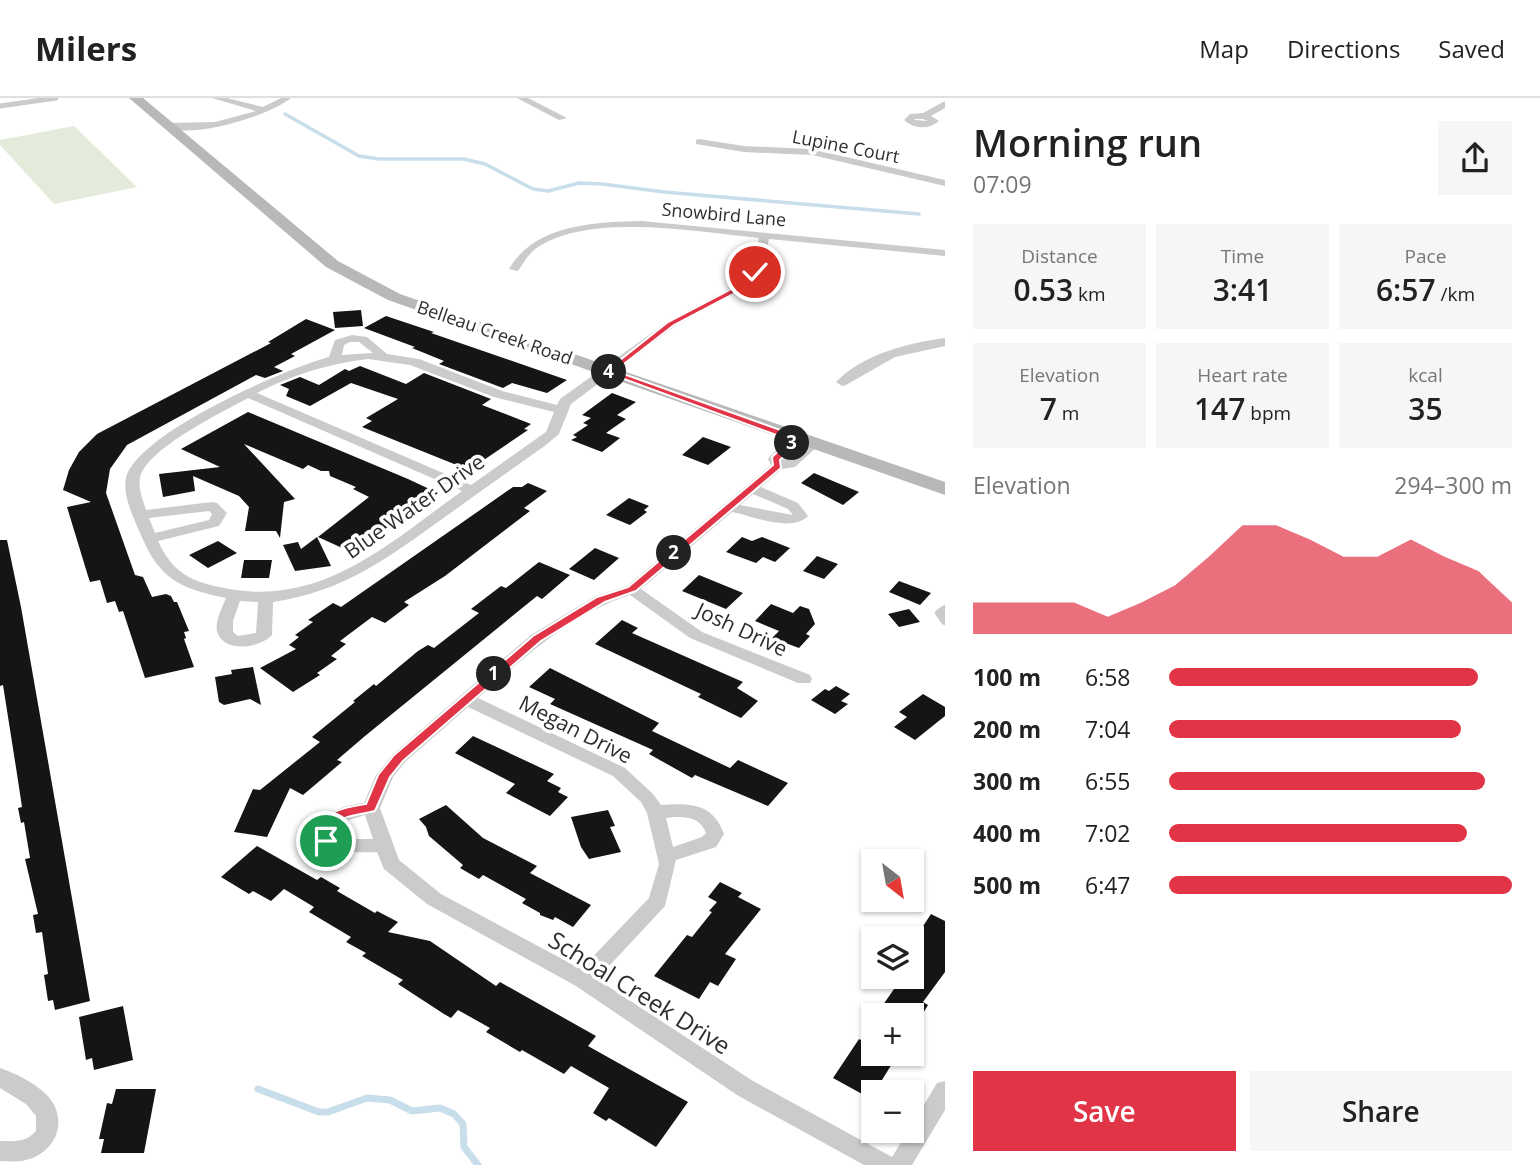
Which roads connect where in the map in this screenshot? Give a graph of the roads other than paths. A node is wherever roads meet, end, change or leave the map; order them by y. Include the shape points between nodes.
1 (56, 98) edge
2 (135, 98) edge
3 (216, 98) edge
4 (287, 98) edge
5 (522, 98) edge
6 (945, 104) edge
7 (0, 106) edge
8 (264, 110) junction
9 (925, 116) dead end
10 (562, 118) dead end
11 (169, 126) junction
12 (206, 127) junction
13 (184, 139) junction
14 (699, 142) dead end
15 (945, 183) edge
16 (765, 235) junction
17 (945, 253) edge
18 (514, 270) dead end
19 (945, 342) edge
20 (382, 356) junction
21 (335, 357) junction
22 (609, 372) junction
23 (842, 382) dead end
24 (249, 394) junction
25 (560, 410) junction
26 (805, 442) junction
27 (751, 488) junction
28 (945, 489) edge
29 (472, 491) junction
30 (729, 507) junction
31 (142, 515) junction
32 (151, 538) junction
33 (632, 589) junction
34 (234, 596) junction
35 (266, 597) junction
36 (945, 609) edge
37 (945, 621) edge
38 (804, 679) dead end
39 (465, 699) junction
40 (371, 808) junction
41 (656, 812) junction
42 (382, 845) junction
43 (668, 856) junction
44 (583, 980) junction
45 (0, 1065) edge
46 (0, 1071) edge
47 (0, 1077) edge
48 (945, 1090) edge
49 (0, 1151) edge
50 (885, 1165) edge
51 (900, 1165) edge

1 - 7 lane
2 - 11 main road, Belleau Creek Road
3 - 8 street
4 - 8 street
5 - 10 street
6 - 9 street
8 - 12 street
11 - 12 street
11 - 13 main road, Belleau Creek Road
12 - 13 street
13 - 22 main road, Belleau Creek Road via 292,233 353,276 431,311
14 - 15 street, Lupine Court via 812,152
16 - 17 street, Snowbird Lane
16 - 18 street, Snowbird Lane via 644,225 588,229 537,243 522,254
16 - 22 street, Blue Water Drive via 751,279 671,324
19 - 23 street via 887,354
20 - 21 street, Blue Water Drive
20 - 21 street, Blue Water Drive via 365,339 357,338 339,343
20 - 25 street, Blue Water Drive
21 - 24 street, Blue Water Drive via 288,373
22 - 25 street, Blue Water Drive
22 - 26 main road, Belleau Creek Road
24 - 29 street
24 - 31 street, Blue Water Drive via 156,447 142,460 132,474
25 - 29 street, Blue Water Drive via 552,434
26 - 27 street via 790,464 778,466
26 - 28 main road, Belleau Creek Road
27 - 30 street
27 - 30 street via 793,506 801,516 785,519
29 - 35 street, Blue Water Drive via 352,575 298,595
30 - 33 street
31 - 32 street, Blue Water Drive
31 - 32 street via 212,506 220,513 214,523
32 - 34 street, Blue Water Drive via 162,563 177,576
33 - 38 street, Josh Drive via 696,635
33 - 39 street via 601,599 537,638
34 - 35 street, Blue Water Drive
34 - 35 street via 225,626 227,634 241,644 264,635
36 - 37 lane via 939,613
39 - 40 street via 384,775
39 - 41 street, Megan Drive via 619,772
40 - 42 street, Schoal Creek Drive
40 - 42 street via 328,820 321,833 326,841 339,845
41 - 43 street, Megan Drive
41 - 43 street via 681,810 706,815 713,822 716,834 709,842
42 - 44 street, Schoal Creek Drive via 391,864 434,899
43 - 44 street, Megan Drive via 658,901
44 - 50 street, Schoal Creek Drive via 745,1088
45 - 46 street
47 - 49 street via 38,1101 49,1116 43,1141 23,1151
48 - 51 street

